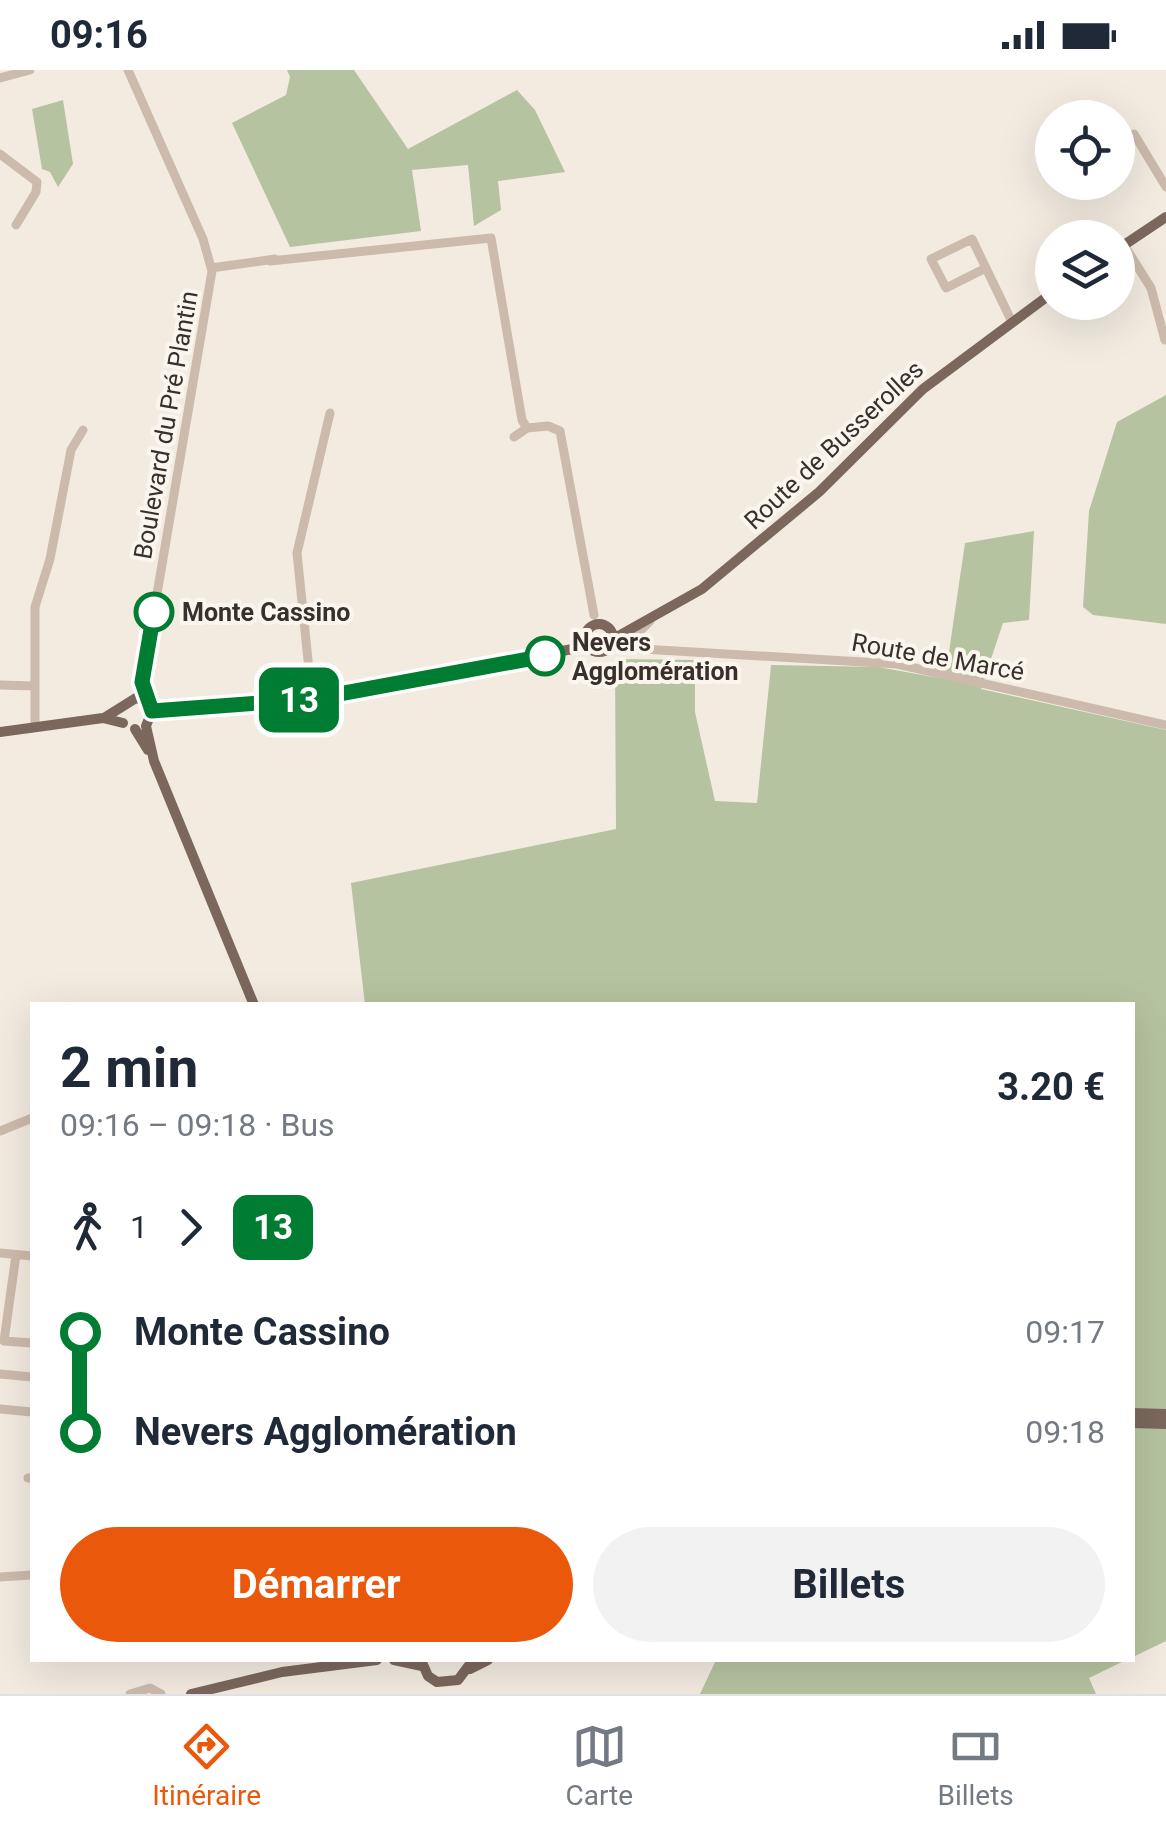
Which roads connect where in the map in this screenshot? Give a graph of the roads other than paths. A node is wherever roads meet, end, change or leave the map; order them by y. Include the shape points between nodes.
1 (30, 70) edge
2 (128, 70) edge
3 (0, 78) edge
4 (1135, 136) edge
5 (0, 154) edge
6 (1166, 187) edge
7 (1166, 218) edge
8 (16, 226) dead end
9 (1135, 238) edge
10 (1135, 266) edge
11 (211, 268) junction
12 (986, 268) junction
13 (1035, 305) edge
14 (1012, 322) junction
15 (1165, 340) edge
16 (330, 413) dead end
17 (527, 428) junction
18 (84, 430) dead end
19 (514, 437) dead end
20 (653, 618) junction
21 (601, 634) junction
22 (637, 649) junction
23 (142, 682) junction
24 (0, 684) edge
25 (34, 686) junction
26 (131, 699) junction
27 (312, 699) junction
28 (148, 706) junction
29 (121, 709) junction
30 (103, 718) junction
31 (123, 722) junction
32 (1166, 724) edge
33 (36, 727) junction
34 (140, 728) junction
35 (0, 732) edge
36 (252, 1002) edge
37 (30, 1119) edge
38 (0, 1131) edge
39 (0, 1253) edge
40 (16, 1254) junction
41 (30, 1256) edge
42 (30, 1343) edge
43 (0, 1374) edge
44 (30, 1377) edge
45 (0, 1409) edge
46 (30, 1412) edge
47 (1135, 1414) edge
48 (1164, 1421) edge
49 (1135, 1423) edge
50 (30, 1575) edge
51 (0, 1576) edge
52 (321, 1662) edge
53 (422, 1663) edge
54 (472, 1665) edge
55 (130, 1694) edge
56 (161, 1694) edge
57 (191, 1694) edge

1 - 3 street
2 - 11 street, Boulevard du Pré Plantin
4 - 6 street
5 - 8 street via 37,182
7 - 9 main road
10 - 15 street via 1152,288
11 - 17 street via 493,234
11 - 23 street, Boulevard du Pré Plantin
12 - 12 street via 972,239 931,260 946,288
12 - 14 street
13 - 14 main road, Route de Busserolles
14 - 20 main road, Route de Busserolles via 923,389 819,492 714,578
16 - 27 street via 296,552
17 - 19 street
17 - 21 street via 560,431
18 - 25 street via 71,450 34,607
20 - 21 main road, Route de Busserolles
20 - 22 street via 635,636
21 - 22 street, Route de Marcé
21 - 27 main road, Route de Busserolles via 554,654
22 - 32 street, Route de Marcé via 897,664
23 - 26 street, Boulevard du Pré Plantin
23 - 28 street, Boulevard du Pré Plantin
24 - 25 street
25 - 33 street
26 - 28 main road
26 - 29 main road
27 - 28 main road
28 - 34 main road
29 - 30 main road
29 - 31 main road
30 - 31 main road
30 - 33 main road
31 - 34 main road
33 - 35 main road
34 - 36 main road
37 - 38 street
39 - 40 street
40 - 41 street
40 - 42 street via 4,1341
43 - 44 street
45 - 46 street
47 - 48 main road
48 - 49 main road
50 - 51 street
52 - 57 main road
53 - 54 main road via 447,1683
55 - 56 street via 150,1688

